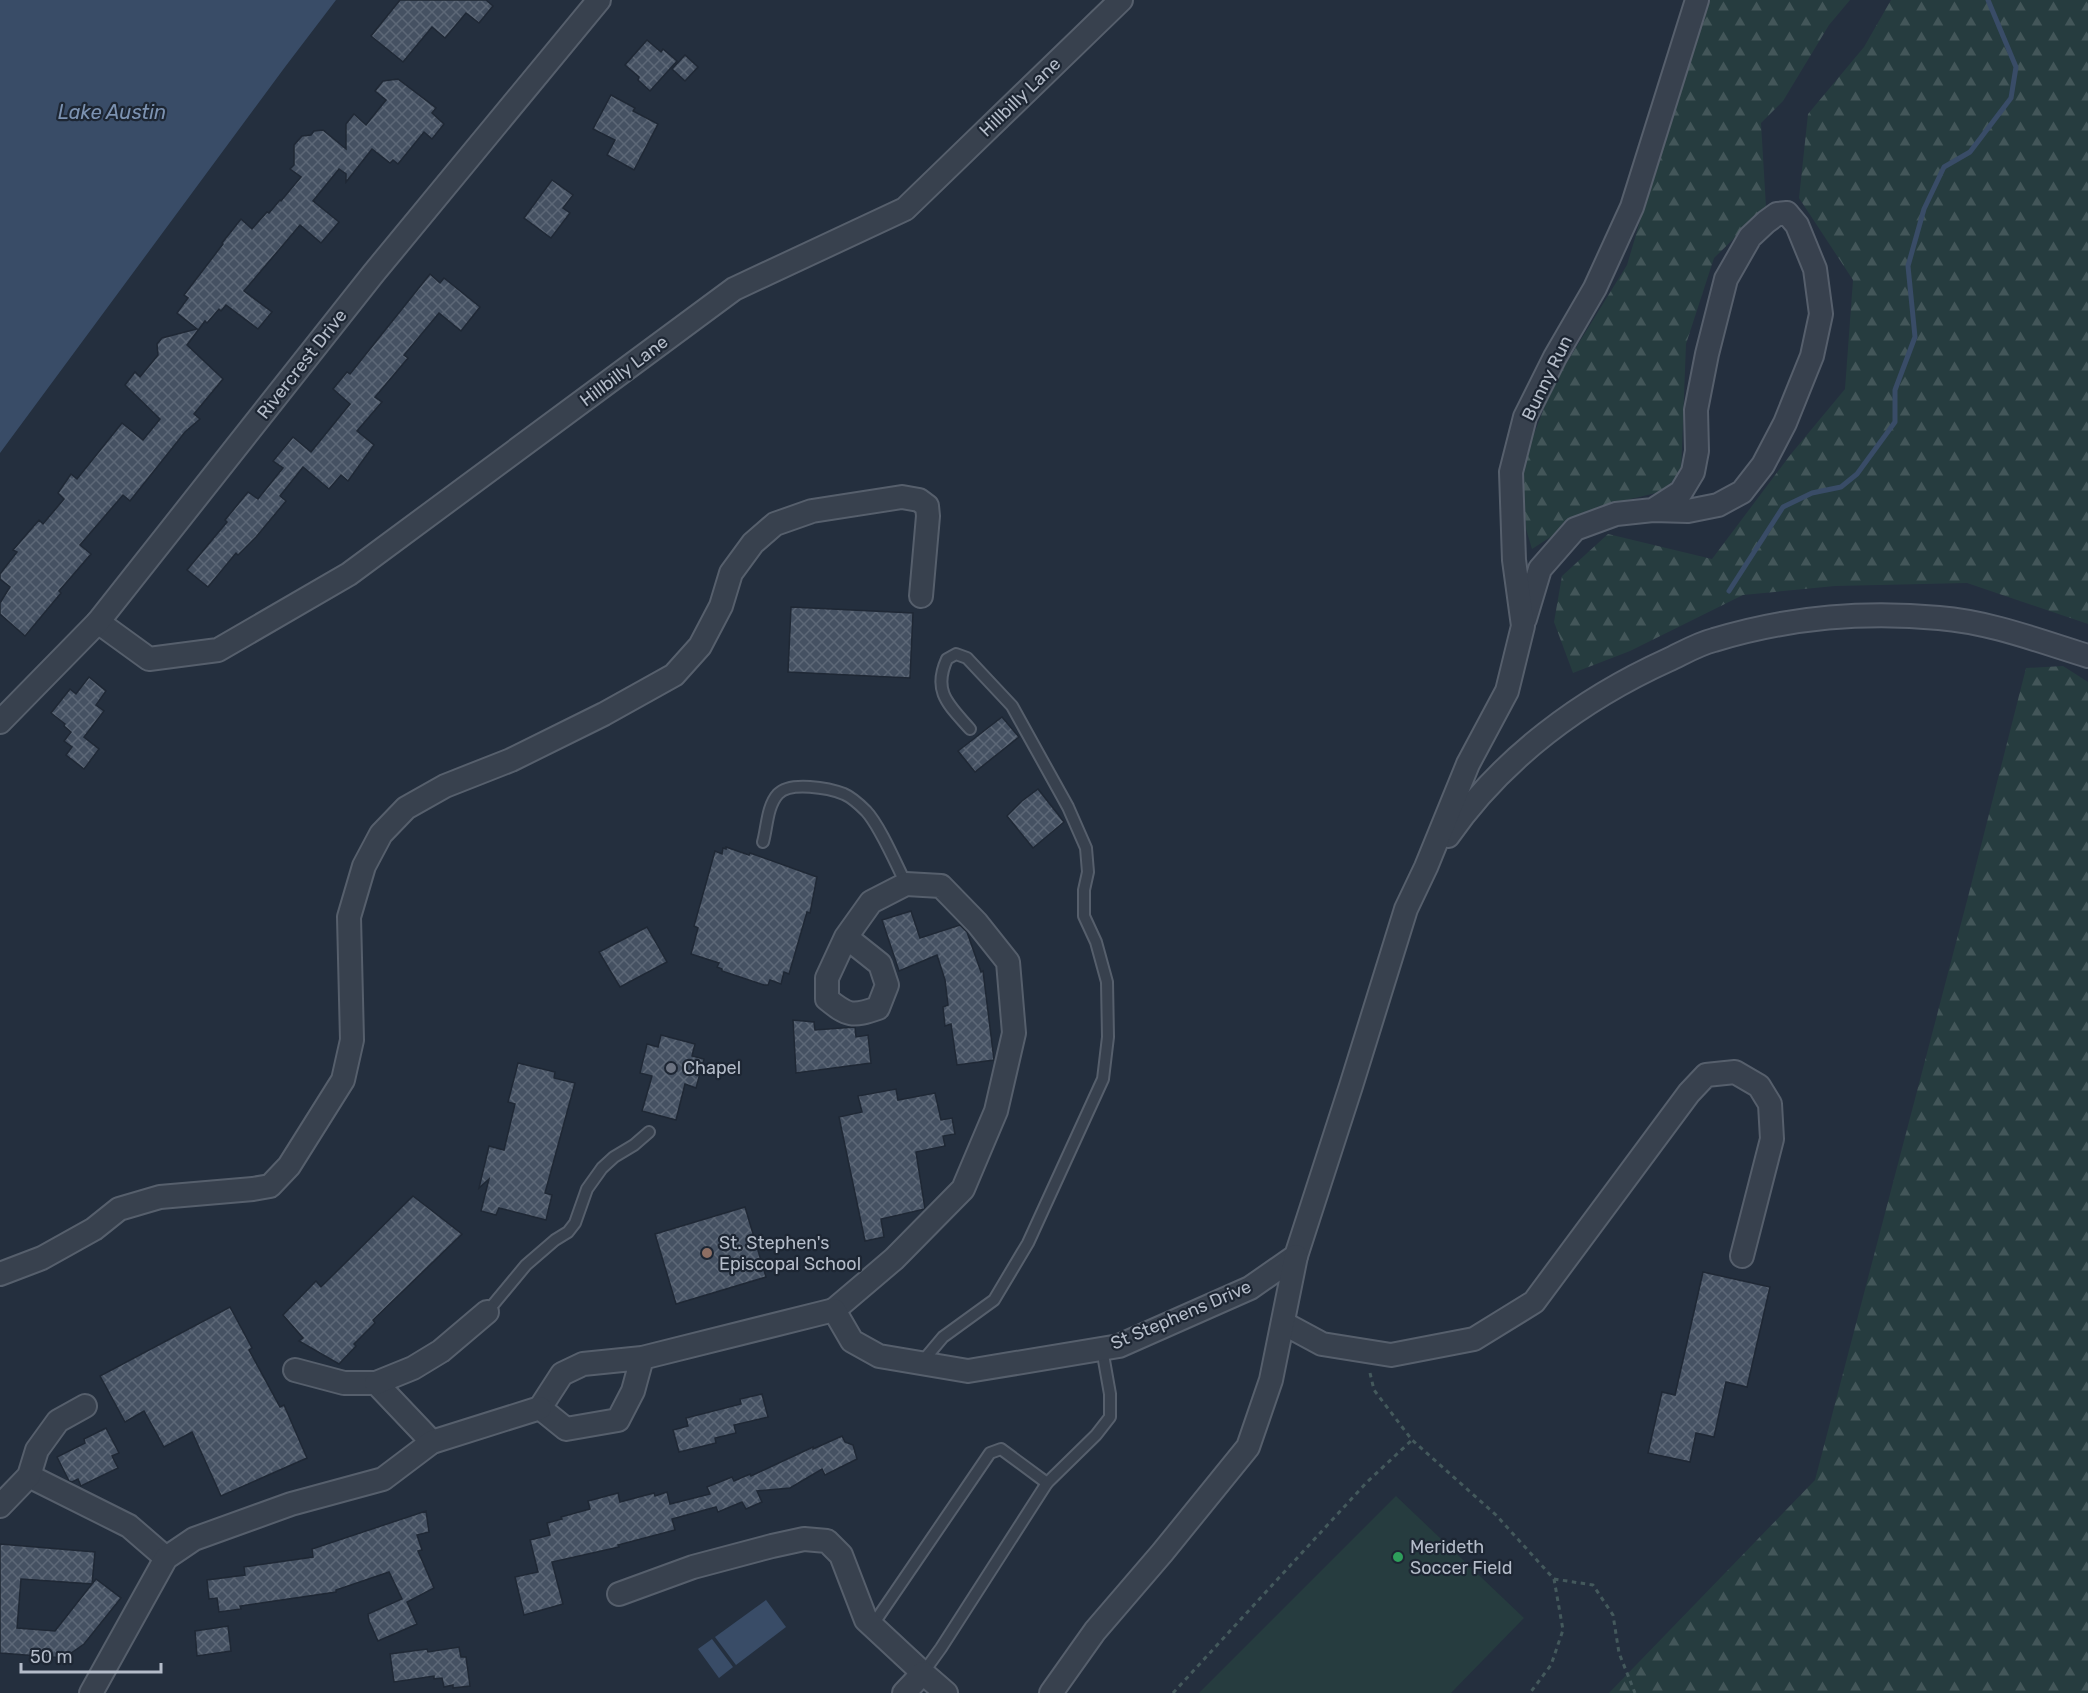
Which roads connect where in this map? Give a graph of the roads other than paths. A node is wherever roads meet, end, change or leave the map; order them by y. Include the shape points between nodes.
1 (599, 0) edge
2 (1121, 0) edge
3 (1698, 0) edge
4 (1653, 510) junction
5 (921, 596) dead end
6 (98, 622) junction
7 (1523, 626) junction
8 (2088, 656) edge
9 (0, 722) edge
10 (970, 729) dead end
11 (763, 842) dead end
12 (1426, 867) junction
13 (906, 884) junction
14 (846, 937) dead end
15 (649, 1132) dead end
16 (1296, 1256) junction
17 (1742, 1256) dead end
18 (0, 1274) edge
19 (834, 1310) junction
20 (487, 1312) joint
21 (1283, 1323) junction
22 (1102, 1349) junction
23 (642, 1358) junction
24 (920, 1365) junction
25 (295, 1370) dead end
26 (376, 1383) junction
27 (86, 1406) dead end
28 (540, 1408) junction
29 (432, 1442) junction
30 (29, 1476) junction
31 (1047, 1483) junction
32 (0, 1506) edge
33 (166, 1558) junction
34 (619, 1594) dead end
35 (872, 1626) junction
36 (923, 1673) junction
37 (91, 1693) edge
38 (904, 1693) edge
39 (946, 1693) edge
40 (1051, 1693) edge

1 - 6 street, Rivercrest Drive via 373,274
2 - 6 street, Hillbilly Lane via 905,209 734,289 349,574 218,650 149,658
3 - 7 street, Bunny Run via 1632,207 1595,288 1525,417 1511,472 1514,560
4 - 4 street via 1688,511 1718,505 1742,492 1763,465 1785,423 1812,357 1821,314 1815,269 1797,225 1787,213 1778,214 1750,237 1726,279 1696,410 1693,472 1681,492
4 - 7 street via 1616,514 1575,529 1540,569
5 - 18 street via 928,516 927,506 919,500 902,497 812,511 776,524 753,543 731,573 721,606 700,646 674,675 511,760 445,786 406,808 381,834 364,866 349,917 352,1040 343,1080 289,1166 270,1186 160,1197 119,1209 42,1258
6 - 9 street, Rivercrest Drive
7 - 12 street, Bunny Run via 1507,690 1467,764
8 - 12 street via 2008,631 1940,618 1847,616 1790,622 1712,640 1639,673 1557,723 1490,784
10 - 24 lane via 941,690 947,658 956,654 968,658 1012,706 1086,848 1084,916 1107,982 1108,1037 1103,1078 1028,1243 994,1300 943,1338
11 - 13 lane via 778,794 796,787 827,788 846,795 866,812
12 - 16 street via 1406,909
13 - 14 street via 871,902
13 - 19 street via 940,886 1008,962 1014,1033 996,1112 963,1189 894,1259
15 - 20 lane via 602,1168 587,1189 568,1232 526,1264
16 - 21 street
16 - 22 street, St Stephens Drive via 1250,1288 1119,1346
17 - 21 street via 1772,1139 1770,1104 1759,1086 1736,1072 1706,1075 1534,1302 1474,1339 1391,1355 1322,1344
19 - 23 street
19 - 24 street, St Stephens Drive via 852,1341 879,1356
20 - 26 street via 441,1352
21 - 40 street via 1271,1380 1248,1447 1095,1631
22 - 24 street, St Stephens Drive via 968,1371
22 - 31 lane via 1110,1417
23 - 28 street via 583,1365 562,1374
23 - 28 street via 633,1390 618,1420 566,1429
25 - 26 street via 344,1383
26 - 29 street
27 - 30 street via 58,1421 37,1450
28 - 29 street
29 - 33 street via 383,1479 291,1504 194,1539
30 - 32 street
30 - 33 street via 129,1526
31 - 35 lane via 1001,1449 990,1453
31 - 36 lane
33 - 37 street
34 - 35 street via 693,1567 772,1546 804,1539 827,1541 841,1555 866,1620
35 - 36 street
36 - 38 street
36 - 39 street

